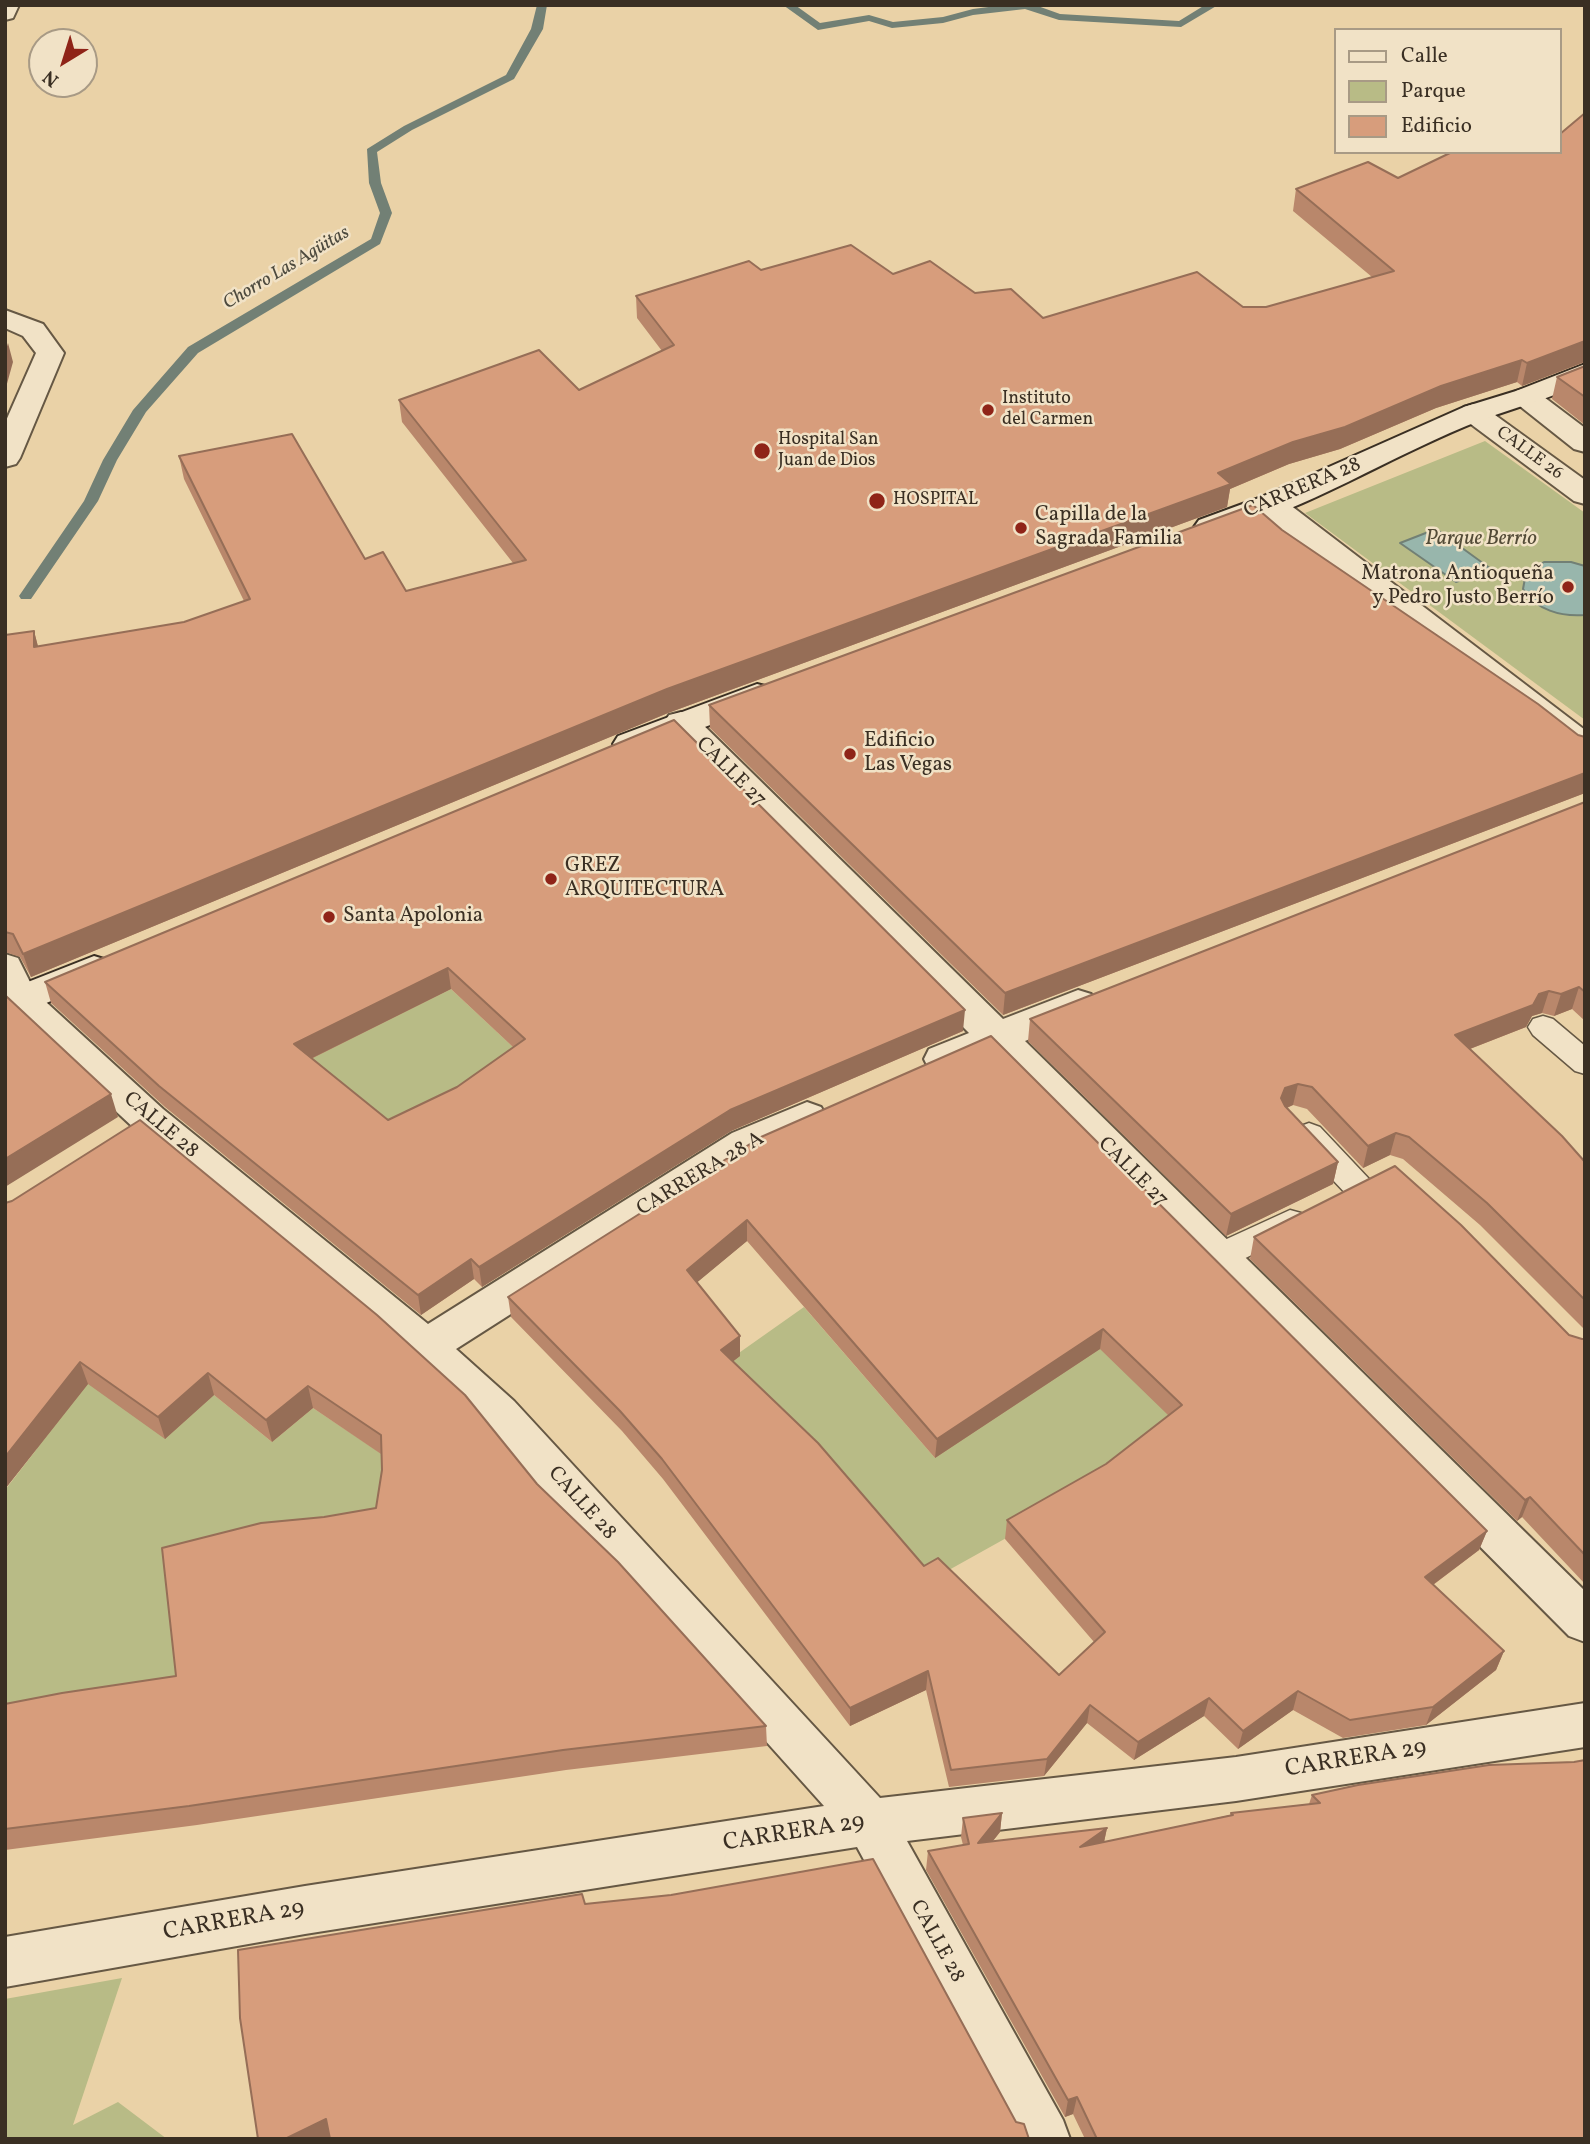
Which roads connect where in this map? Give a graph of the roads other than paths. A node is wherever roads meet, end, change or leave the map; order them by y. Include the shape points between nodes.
1 (7, 5) edge
2 (5, 13) edge
3 (5, 318) edge
4 (1585, 373) edge
5 (1526, 397) junction
6 (1474, 414) junction
7 (1585, 443) edge
8 (5, 458) edge
9 (1585, 495) edge
10 (1270, 505) junction
11 (1180, 539) edge
12 (783, 686) edge
13 (681, 723) junction
14 (1585, 747) edge
15 (604, 755) edge
16 (121, 958) edge
17 (10, 991) edge
18 (1110, 991) edge
19 (1543, 1027) edge
20 (995, 1036) junction
21 (1585, 1063) edge
22 (908, 1074) edge
23 (845, 1101) edge
24 (1294, 1119) edge
25 (1217, 1257) junction
26 (426, 1347) junction
27 (1585, 1622) edge
28 (1585, 1725) edge
29 (870, 1822) junction
30 (5, 1962) edge
31 (1044, 2139) edge

1 - 2 street
3 - 8 street via 33,330 50,353
4 - 5 street, CARRERA 28
5 - 6 street, CARRERA 28
5 - 7 street, CALLE 26
6 - 9 street, CALLE 26
6 - 10 street, CARRERA 28
10 - 11 street, CARRERA 28
10 - 14 street
12 - 13 street
13 - 15 street
13 - 20 street, CALLE 27
16 - 17 street
17 - 26 street, CALLE 28 via 132,1129
18 - 20 street
19 - 21 lane
20 - 22 street
20 - 25 street, CALLE 27
23 - 26 street, CARRERA 28 A via 746,1144
24 - 25 lane via 1347,1194
25 - 27 street, CALLE 27
26 - 29 street, CALLE 28 via 499,1414
28 - 29 street, CARRERA 29 via 1236,1779
29 - 30 street, CARRERA 29
29 - 31 street, CALLE 28

